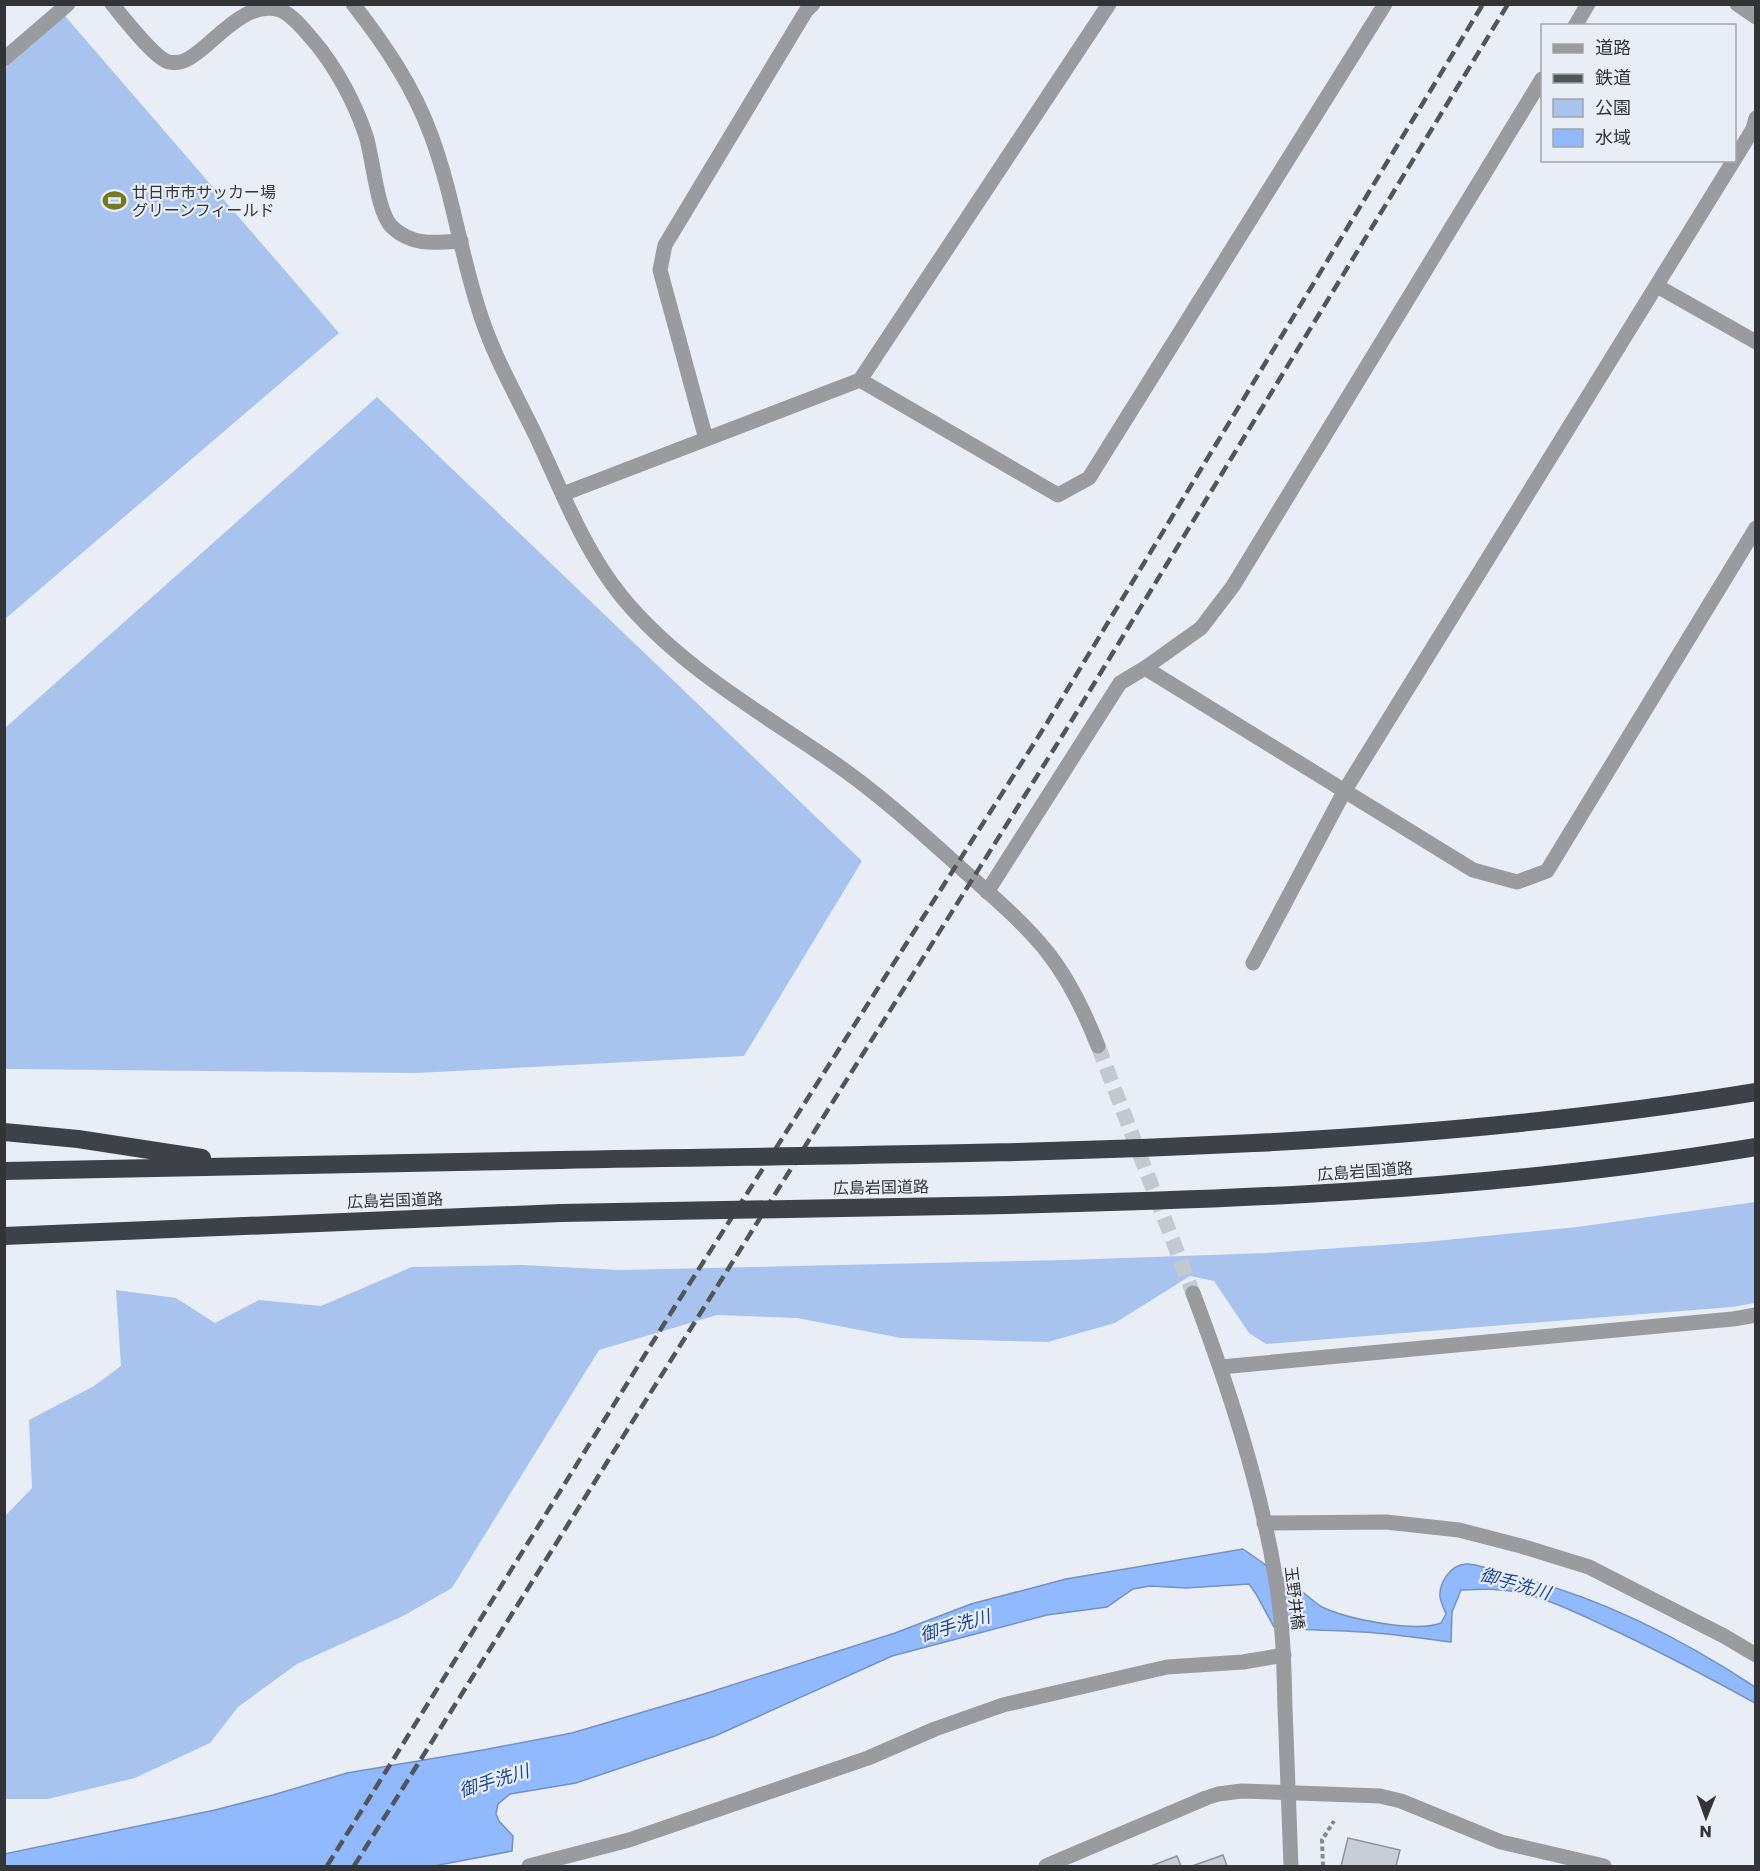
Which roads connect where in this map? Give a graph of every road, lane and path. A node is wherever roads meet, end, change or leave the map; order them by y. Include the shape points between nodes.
1 (68, 4) edge
2 (112, 4) edge
3 (353, 4) edge
4 (813, 4) edge
5 (1109, 4) edge
6 (1385, 4) edge
7 (1588, 4) edge
8 (1737, 4) edge
9 (1755, 17) edge
10 (1576, 24) edge
11 (4, 59) edge
12 (1541, 81) edge
13 (1755, 118) edge
14 (1736, 157) edge
15 (1733, 162) edge
16 (460, 241) junction
17 (1657, 286) junction
18 (1755, 342) edge
19 (860, 380) junction
20 (706, 439) junction
21 (563, 494) junction
22 (1755, 528) edge
23 (1145, 668) junction
24 (1345, 790) junction
25 (987, 892) junction
26 (1252, 963) dead end
27 (1098, 1046) tunnel mouth
28 (1755, 1092) edge
29 (4, 1132) edge
30 (1755, 1147) edge
31 (308, 1165) junction
32 (4, 1171) edge
33 (4, 1236) edge
34 (1193, 1293) tunnel mouth
35 (1755, 1315) edge
36 (1221, 1367) junction
37 (1264, 1523) junction
38 (1284, 1655) junction
39 (1755, 1655) edge
40 (1288, 1792) junction
41 (1341, 1795) junction
42 (529, 1866) edge
43 (1047, 1866) edge
44 (1290, 1866) edge
45 (1323, 1866) edge
46 (1604, 1866) edge

1 - 11 street
2 - 16 street via 157,55 168,62 180,63 192,57 243,16 260,8 279,10 295,20 328,60 354,106 390,226 408,240 431,244
3 - 16 street via 409,85 431,133
4 - 20 street via 665,245 660,270
5 - 19 street
6 - 19 street via 1089,478 1058,495
7 - 10 street
8 - 9 street
12 - 23 street via 1233,586 1201,628
13 - 14 street via 1753,129
15 - 17 street
16 - 21 street via 483,325
17 - 18 street
17 - 24 street
19 - 20 street
20 - 21 street
21 - 25 street via 597,560 647,626 710,679 869,787
22 - 24 street via 1547,871 1517,882 1473,870
23 - 24 street
23 - 25 street via 1120,683
24 - 26 street
25 - 27 street via 1048,952 1072,988
28 - 31 highway, 広島岩国道路, bridge via 1570,1118 1265,1144
29 - 31 highway via 78,1138 208,1159
30 - 33 highway, 広島岩国道路, bridge via 1576,1171 1268,1197 561,1213
31 - 32 highway, 広島岩国道路
34 - 36 street, 玉野井橋
35 - 36 street
36 - 37 street, 玉野井橋
37 - 38 street, 玉野井橋 via 1276,1581
37 - 39 street via 1386,1522 1459,1530 1521,1546 1589,1567
38 - 40 street, 玉野井橋
38 - 42 street via 1167,1667 1003,1705 868,1758 629,1840
40 - 41 street
40 - 43 street via 1218,1794
40 - 44 street, 玉野井橋
41 - 45 path via 1341,1809 1322,1840
41 - 46 street via 1401,1800 1501,1842

